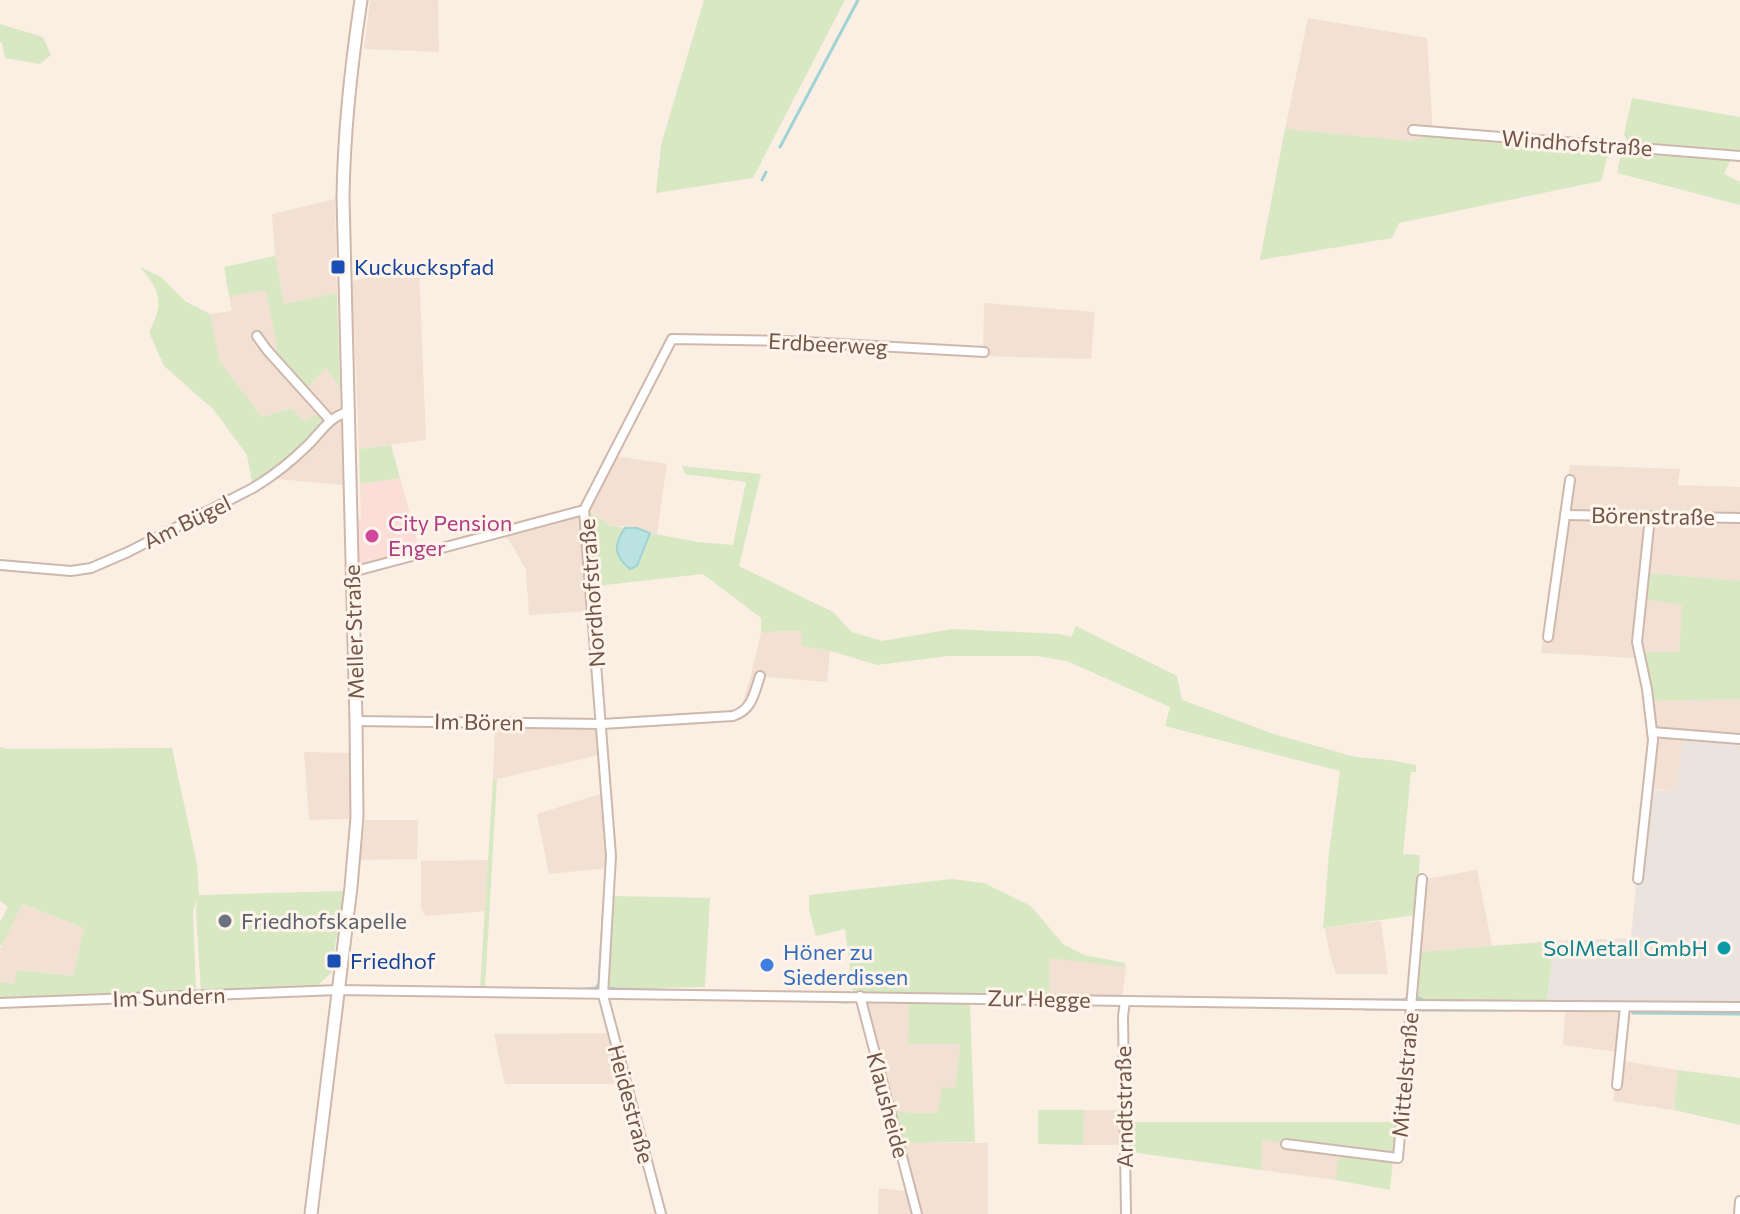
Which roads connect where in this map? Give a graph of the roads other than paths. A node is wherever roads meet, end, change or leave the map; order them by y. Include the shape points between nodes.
1 (361, 0) edge
2 (1413, 130) dead end
3 (1740, 156) edge
4 (257, 336) dead end
5 (672, 339) joint
6 (984, 352) dead end
7 (348, 412) junction
8 (330, 420) junction
9 (1570, 480) dead end
10 (584, 510) junction
11 (1565, 515) junction
12 (1650, 517) junction
13 (1740, 518) edge
14 (0, 565) edge
15 (352, 572) junction
16 (1548, 637) dead end
17 (760, 676) dead end
18 (356, 721) junction
19 (602, 724) junction
20 (1652, 732) junction
21 (1740, 739) edge
22 (1422, 879) dead end
23 (1638, 879) dead end
24 (338, 990) junction
25 (603, 995) junction
26 (860, 996) junction
27 (1125, 1001) junction
28 (0, 1003) edge
29 (1411, 1005) junction
30 (1625, 1007) junction
31 (1740, 1007) edge
32 (1617, 1085) dead end
33 (1286, 1144) dead end
34 (1740, 1201) edge
35 (311, 1214) edge
36 (661, 1214) edge
37 (917, 1214) edge
38 (1126, 1214) edge
39 (1739, 1214) edge

1 - 7 main road, Meller Straße via 343,154
2 - 3 street, Windhofstraße
4 - 8 street
5 - 6 street, Erdbeerweg
5 - 10 street, Nordhofstraße
7 - 8 street, Am Bügel
7 - 15 main road, Meller Straße
8 - 14 street, Am Bügel via 262,483 91,568
9 - 11 street
10 - 15 street
10 - 19 street, Nordhofstraße
11 - 12 street, Börenstraße
11 - 16 street
12 - 13 street, Börenstraße
12 - 20 street via 1637,642
15 - 18 main road, Meller Straße
17 - 19 street via 751,704 733,716
18 - 19 street, Im Bören
18 - 24 main road, Meller Straße via 357,817
19 - 25 street, Nordhofstraße via 611,856
20 - 21 street
20 - 23 street
22 - 29 street, Mittelstraße
24 - 25 street, Zur Hegge
24 - 28 street, Im Sundern
24 - 35 main road, Meller Straße
25 - 26 street, Zur Hegge
25 - 36 street, Heidestraße
26 - 27 street, Zur Hegge
26 - 37 street, Klausheide
27 - 29 street, Zur Hegge
27 - 38 street, Arndtstraße
29 - 30 street, Zur Hegge
29 - 33 street, Mittelstraße via 1398,1158
30 - 31 street, Zur Hegge
30 - 32 street
34 - 39 street

